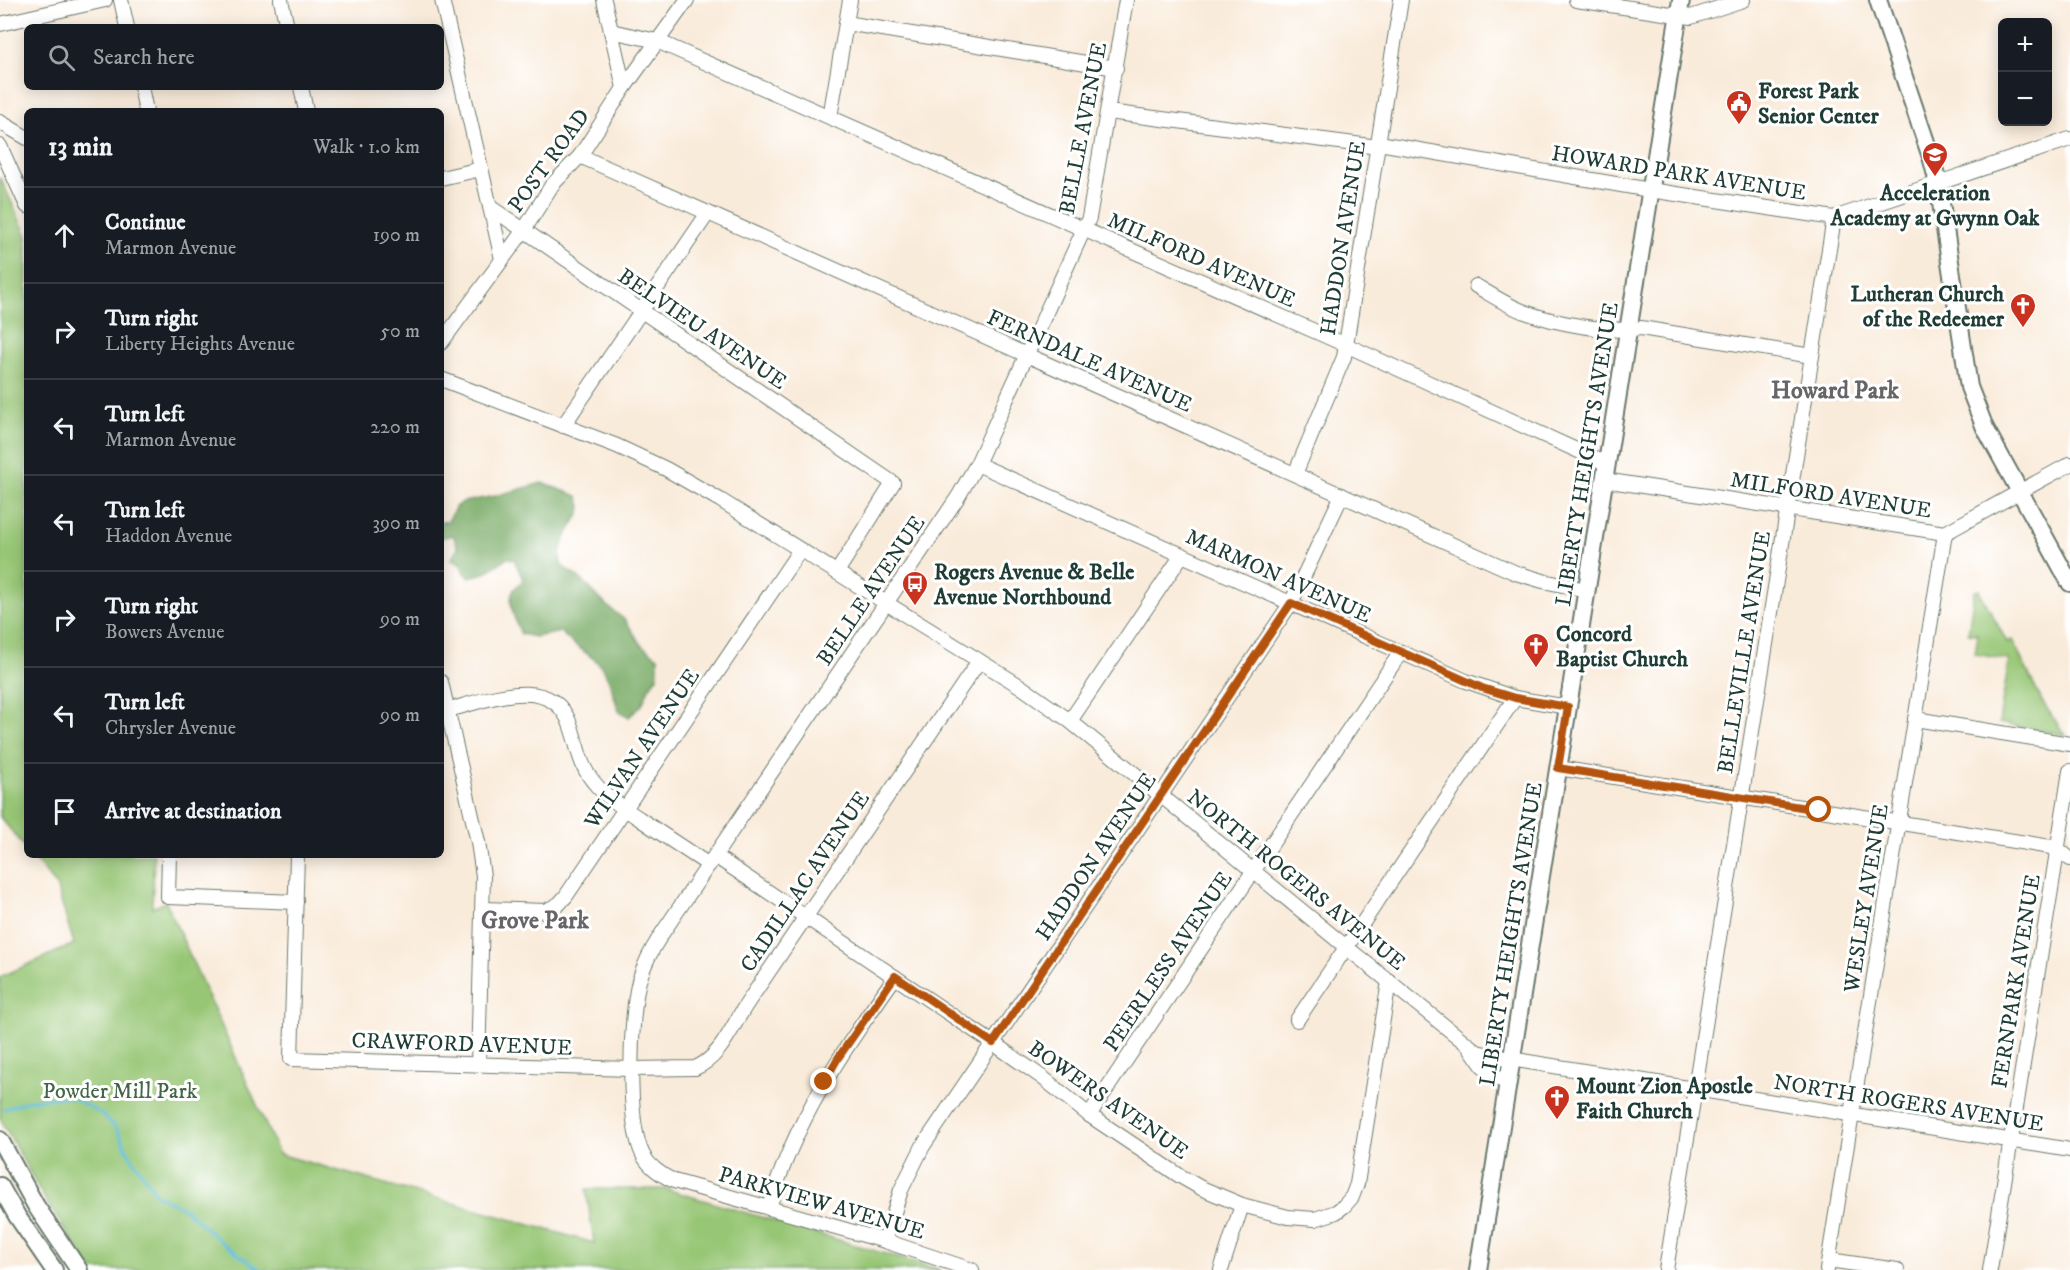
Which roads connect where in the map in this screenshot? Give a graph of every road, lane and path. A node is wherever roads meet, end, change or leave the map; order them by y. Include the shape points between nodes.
1 (105, 0) edge
2 (121, 0) edge
3 (280, 0) edge
4 (442, 0) edge
5 (604, 0) edge
6 (687, 0) edge
7 (850, 0) edge
8 (1126, 0) edge
9 (1401, 0) edge
10 (1576, 0) edge
11 (1743, 0) edge
12 (1878, 0) edge
13 (1680, 8) edge
14 (846, 23) junction
15 (0, 24) edge
16 (126, 24) edge
17 (286, 24) edge
18 (611, 31) junction
19 (657, 41) junction
20 (1116, 68) junction
21 (624, 88) junction
22 (142, 90) edge
23 (302, 90) edge
24 (145, 108) edge
25 (305, 108) edge
26 (1108, 112) junction
27 (830, 117) junction
28 (0, 122) edge
29 (24, 136) edge
30 (2070, 139) edge
31 (1378, 145) junction
32 (0, 146) edge
33 (580, 156) junction
34 (481, 169) junction
35 (444, 177) edge
36 (1938, 183) junction
37 (1650, 190) junction
38 (24, 199) edge
39 (490, 207) junction
40 (708, 213) junction
41 (1834, 218) junction
42 (524, 230) junction
43 (1083, 230) junction
44 (502, 259) junction
45 (1476, 286) dead end
46 (641, 311) junction
47 (1628, 330) junction
48 (444, 339) edge
49 (1346, 345) junction
50 (1027, 355) junction
51 (1812, 356) junction
52 (444, 380) edge
53 (563, 426) junction
54 (977, 464) junction
55 (2070, 464) edge
56 (1606, 472) junction
57 (1295, 474) junction
58 (2019, 492) junction
59 (1341, 495) junction
60 (1788, 509) junction
61 (1946, 533) junction
62 (800, 550) junction
63 (1182, 555) junction
64 (837, 572) junction
65 (2070, 583) edge
66 (1587, 590) junction
67 (886, 603) junction
68 (1291, 603) junction
69 (1401, 652) junction
70 (979, 661) junction
71 (444, 694) edge
72 (1515, 698) junction
73 (1568, 707) junction
74 (448, 710) junction
75 (1915, 719) junction
76 (1070, 721) junction
77 (2070, 744) edge
78 (1558, 768) junction
79 (2070, 771) edge
80 (1161, 796) junction
81 (1742, 798) junction
82 (625, 809) junction
83 (1899, 823) junction
84 (2058, 848) junction
85 (169, 858) edge
86 (297, 858) edge
87 (2070, 859) edge
88 (712, 861) junction
89 (1254, 871) junction
90 (296, 903) junction
91 (483, 909) junction
92 (805, 917) junction
93 (1346, 947) junction
94 (895, 976) junction
95 (1389, 981) junction
96 (1297, 1020) dead end
97 (993, 1043) junction
98 (1470, 1047) junction
99 (1512, 1059) junction
100 (478, 1065) junction
101 (632, 1069) junction
102 (1508, 1085) junction
103 (1695, 1088) junction
104 (1089, 1115) junction
105 (1852, 1115) junction
106 (0, 1140) edge
107 (2011, 1140) junction
108 (2070, 1150) edge
109 (660, 1174) joint
110 (0, 1186) edge
111 (1242, 1205) junction
112 (769, 1208) junction
113 (885, 1241) junction
114 (1828, 1265) edge
115 (54, 1270) edge
116 (79, 1270) edge
117 (972, 1270) edge
118 (1221, 1270) edge
119 (1478, 1270) edge
120 (1666, 1270) edge
121 (1897, 1270) edge
122 (1990, 1270) edge

1 - 15 street
2 - 16 street
3 - 17 street
4 - 34 street
5 - 18 street
6 - 19 street, POST ROAD
7 - 14 street
8 - 20 street, BELLE AVENUE
9 - 31 street, HADDON AVENUE
10 - 13 street
11 - 13 street via 1695,16
12 - 36 main road
13 - 37 main road, LIBERTY HEIGHTS AVENUE
14 - 20 street
14 - 27 street
18 - 19 street, MILFORD AVENUE
18 - 21 street
19 - 21 street, POST ROAD
19 - 27 street, MILFORD AVENUE
20 - 26 street, BELLE AVENUE
21 - 33 street, POST ROAD
22 - 24 street
23 - 25 street
26 - 31 street, HOWARD PARK AVENUE
26 - 43 street, BELLE AVENUE via 1092,208
27 - 43 street, MILFORD AVENUE
28 - 29 street
30 - 36 street, HOWARD PARK AVENUE
31 - 37 street, HOWARD PARK AVENUE
31 - 49 street, HADDON AVENUE
32 - 38 street
33 - 40 street, FERNDALE AVENUE
33 - 42 street, POST ROAD via 552,185
34 - 35 street
34 - 39 street
36 - 41 street, HOWARD PARK AVENUE
36 - 58 main road via 1970,387 1985,428
37 - 41 street, HOWARD PARK AVENUE
37 - 47 main road, LIBERTY HEIGHTS AVENUE
39 - 42 street, BELVIEU AVENUE
39 - 44 street
40 - 46 street
40 - 50 street, FERNDALE AVENUE
41 - 51 street, BELLEVILLE AVENUE
42 - 44 street, POST ROAD
42 - 46 street, BELVIEU AVENUE
43 - 49 street, MILFORD AVENUE
43 - 50 street, BELLE AVENUE
44 - 48 street, POST ROAD
45 - 47 street via 1537,316
46 - 53 street
46 - 64 street, BELVIEU AVENUE via 892,483
47 - 51 street via 1641,328
47 - 56 main road, LIBERTY HEIGHTS AVENUE
49 - 56 street, MILFORD AVENUE
49 - 57 street, HADDON AVENUE
50 - 54 street, BELLE AVENUE
50 - 57 street, FERNDALE AVENUE
51 - 60 street, BELLEVILLE AVENUE
52 - 53 street, NORTH ROGERS AVENUE
53 - 62 street, NORTH ROGERS AVENUE via 666,469
54 - 63 street, MARMON AVENUE
54 - 67 street, BELLE AVENUE
55 - 58 street, MILFORD AVENUE
56 - 60 street, MILFORD AVENUE
56 - 66 main road, LIBERTY HEIGHTS AVENUE
57 - 59 street, FERNDALE AVENUE
58 - 61 street, MILFORD AVENUE
58 - 65 main road
59 - 66 street, FERNDALE AVENUE via 1516,573
59 - 68 street, HADDON AVENUE
60 - 61 street, MILFORD AVENUE
60 - 81 street, BELLEVILLE AVENUE
61 - 75 street, WESLEY AVENUE
62 - 64 street, NORTH ROGERS AVENUE
62 - 82 street, WILVAN AVENUE
63 - 68 street, MARMON AVENUE
63 - 76 street
64 - 67 street, NORTH ROGERS AVENUE
66 - 73 main road, LIBERTY HEIGHTS AVENUE
67 - 70 street, NORTH ROGERS AVENUE
67 - 88 street, BELLE AVENUE
68 - 69 street, MARMON AVENUE
68 - 80 street, HADDON AVENUE
69 - 72 street, MARMON AVENUE via 1482,688
69 - 89 street, PEERLESS AVENUE
70 - 76 street, NORTH ROGERS AVENUE
70 - 92 street, CADILLAC AVENUE
71 - 74 street
72 - 73 street, MARMON AVENUE
72 - 93 street
73 - 78 main road, LIBERTY HEIGHTS AVENUE
74 - 82 street, BOWERS AVENUE via 519,693 544,696 566,715 588,774
74 - 91 street via 481,859
75 - 77 street
75 - 83 street, WESLEY AVENUE
76 - 80 street, NORTH ROGERS AVENUE
78 - 81 street
78 - 99 main road, LIBERTY HEIGHTS AVENUE
79 - 84 street, FERNPARK AVENUE
80 - 89 street, NORTH ROGERS AVENUE
80 - 97 street, HADDON AVENUE
81 - 83 street
81 - 103 street, BELLEVILLE AVENUE
82 - 88 street, BOWERS AVENUE
82 - 91 street, WILVAN AVENUE via 559,904 538,912
83 - 84 street
83 - 105 street, WESLEY AVENUE
84 - 87 street
84 - 107 street, FERNPARK AVENUE
85 - 90 street via 168,897
86 - 90 street
88 - 92 street, BOWERS AVENUE
88 - 101 street, BELLE AVENUE via 644,967 635,1003
89 - 93 street, NORTH ROGERS AVENUE
89 - 104 street, PEERLESS AVENUE
90 - 100 street, CRAWFORD AVENUE via 291,1059
91 - 100 street
92 - 94 street, BOWERS AVENUE
92 - 101 street, CADILLAC AVENUE via 711,1059 695,1068
93 - 95 street, NORTH ROGERS AVENUE
93 - 96 street
94 - 97 street, BOWERS AVENUE
94 - 112 street via 824,1082 788,1150
95 - 98 street, NORTH ROGERS AVENUE
95 - 111 street, BOWERS AVENUE via 1352,1197 1336,1212 1315,1220 1288,1218
97 - 104 street, BOWERS AVENUE
97 - 113 street, HADDON AVENUE via 915,1162 901,1190
98 - 99 street, NORTH ROGERS AVENUE
98 - 102 street via 1483,1066
99 - 102 main road, LIBERTY HEIGHTS AVENUE
99 - 103 street, NORTH ROGERS AVENUE
100 - 101 street, CRAWFORD AVENUE
101 - 109 street, BELLE AVENUE via 638,1143
102 - 119 main road, LIBERTY HEIGHTS AVENUE
103 - 105 street, NORTH ROGERS AVENUE
103 - 120 street, BELLEVILLE AVENUE
104 - 111 street, BOWERS AVENUE via 1180,1176
105 - 107 street, NORTH ROGERS AVENUE
105 - 114 street, WESLEY AVENUE
106 - 116 main road via 40,1213
107 - 108 street, NORTH ROGERS AVENUE
107 - 122 street, FERNPARK AVENUE
109 - 112 street, PARKVIEW AVENUE
110 - 115 main road
111 - 118 street
112 - 113 street, PARKVIEW AVENUE
113 - 117 street, PARKVIEW AVENUE
114 - 121 street

